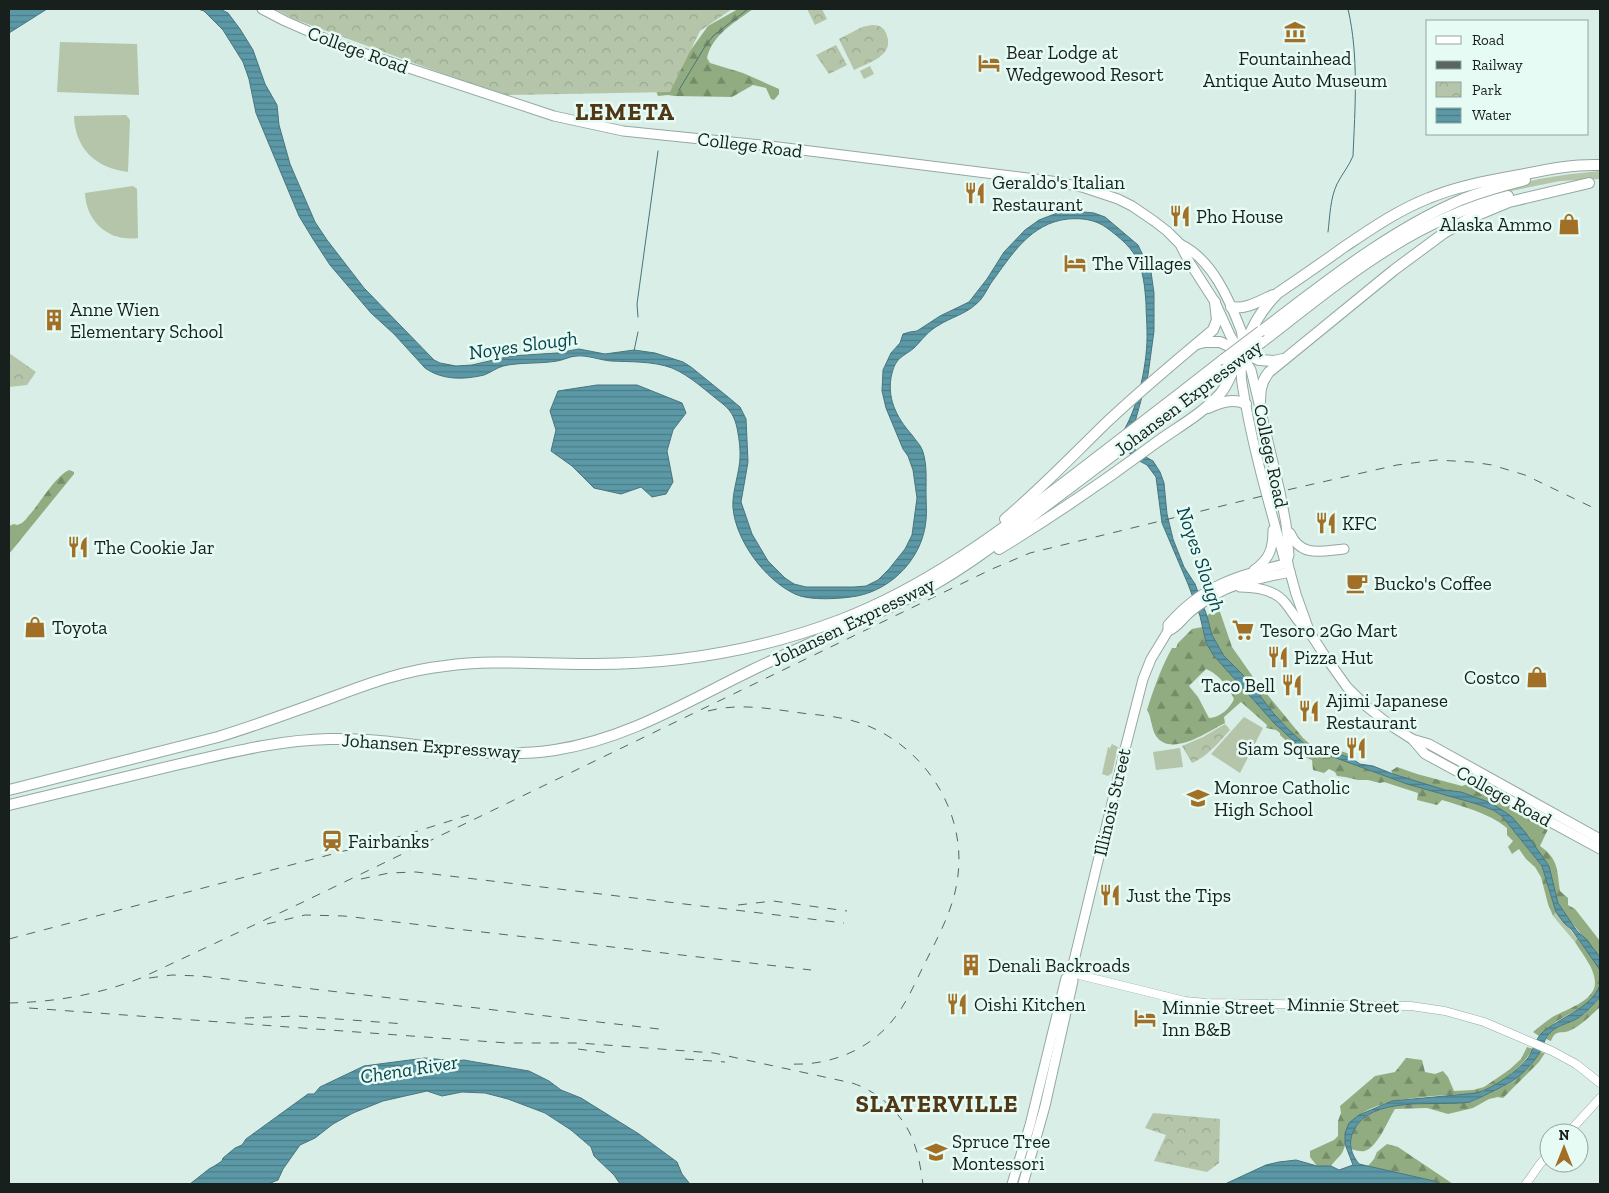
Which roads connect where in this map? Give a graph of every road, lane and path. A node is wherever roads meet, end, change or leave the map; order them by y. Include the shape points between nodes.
1 (262, 9) edge
2 (1600, 166) edge
3 (1600, 182) edge
4 (1589, 183) junction
5 (1180, 244) junction
6 (1278, 293) junction
7 (1215, 302) junction
8 (1232, 307) junction
9 (1196, 344) junction
10 (1242, 353) junction
11 (1284, 358) junction
12 (1246, 404) junction
13 (1260, 407) junction
14 (1198, 413) junction
15 (1273, 517) junction
16 (1286, 524) junction
17 (1344, 549) dead end
18 (964, 556) junction
19 (1288, 565) junction
20 (1248, 573) junction
21 (1232, 587) junction
22 (927, 588) junction
23 (1210, 593) junction
24 (1310, 633) junction
25 (1412, 739) junction
26 (9, 790) edge
27 (9, 805) edge
28 (1600, 839) edge
29 (1600, 849) edge
30 (1071, 975) junction
31 (1600, 1083) edge
32 (1600, 1098) edge
33 (1577, 1123) edge
34 (1539, 1165) edge
35 (1012, 1184) edge
36 (1023, 1184) edge
37 (1526, 1184) edge

1 - 5 main road, College Road via 342,46 554,116 623,131 770,146 1076,186 1132,206
2 - 6 highway via 1578,165 1496,179 1429,198 1394,214
2 - 18 highway, Johansen Expressway, bridge via 1526,179 1465,198 1383,241
3 - 4 highway, Johansen Expressway
4 - 11 highway via 1509,202 1468,218 1417,253
4 - 22 highway, Johansen Expressway, bridge via 1524,192 1482,203 1400,240 1362,265 994,545
5 - 7 main road, College Road
5 - 8 main road, College Road via 1200,258
6 - 8 highway via 1245,306
6 - 10 highway via 1257,318
7 - 9 highway via 1216,326
7 - 10 main road, College Road
8 - 10 main road, College Road via 1242,332
9 - 10 highway via 1220,342
9 - 18 highway via 1152,380 1029,499
10 - 11 highway via 1268,361
10 - 12 main road, College Road via 1241,375
10 - 13 main road, College Road via 1251,370
10 - 14 highway via 1224,390
11 - 13 highway via 1265,377 1260,389
12 - 14 highway via 1230,401
12 - 15 main road, College Road
13 - 16 main road, College Road
14 - 22 highway via 1035,527
15 - 19 main road, College Road
15 - 20 main road via 1271,552
16 - 17 main road via 1294,542 1304,548 1318,551
16 - 19 main road, College Road
18 - 26 highway, Johansen Expressway via 925,580 864,610 815,629 753,647 636,664 481,663 420,670 372,683 227,734
19 - 20 main road, Illinois Street
19 - 21 main road, Illinois Street
19 - 24 main road, College Road
20 - 23 main road, Illinois Street via 1226,581
21 - 23 main road, Illinois Street
21 - 24 main road via 1262,589 1276,595 1285,601 1298,623
22 - 27 highway, Johansen Expressway via 650,721 596,742 555,750 500,754 350,739 294,741 225,753
23 - 30 main road, Illinois Street via 1168,625 1168,631 1143,679
24 - 25 main road, College Road via 1326,659 1366,706
25 - 28 main road, College Road via 1430,744
25 - 29 main road, College Road via 1425,754
30 - 31 main road, Minnie Street via 1185,1001 1415,1006 1456,1013 1552,1051
30 - 35 main road, Illinois Street via 1066,978 1030,1126
30 - 36 main road, Illinois Street via 1073,981 1051,1080
32 - 33 main road
34 - 37 main road

